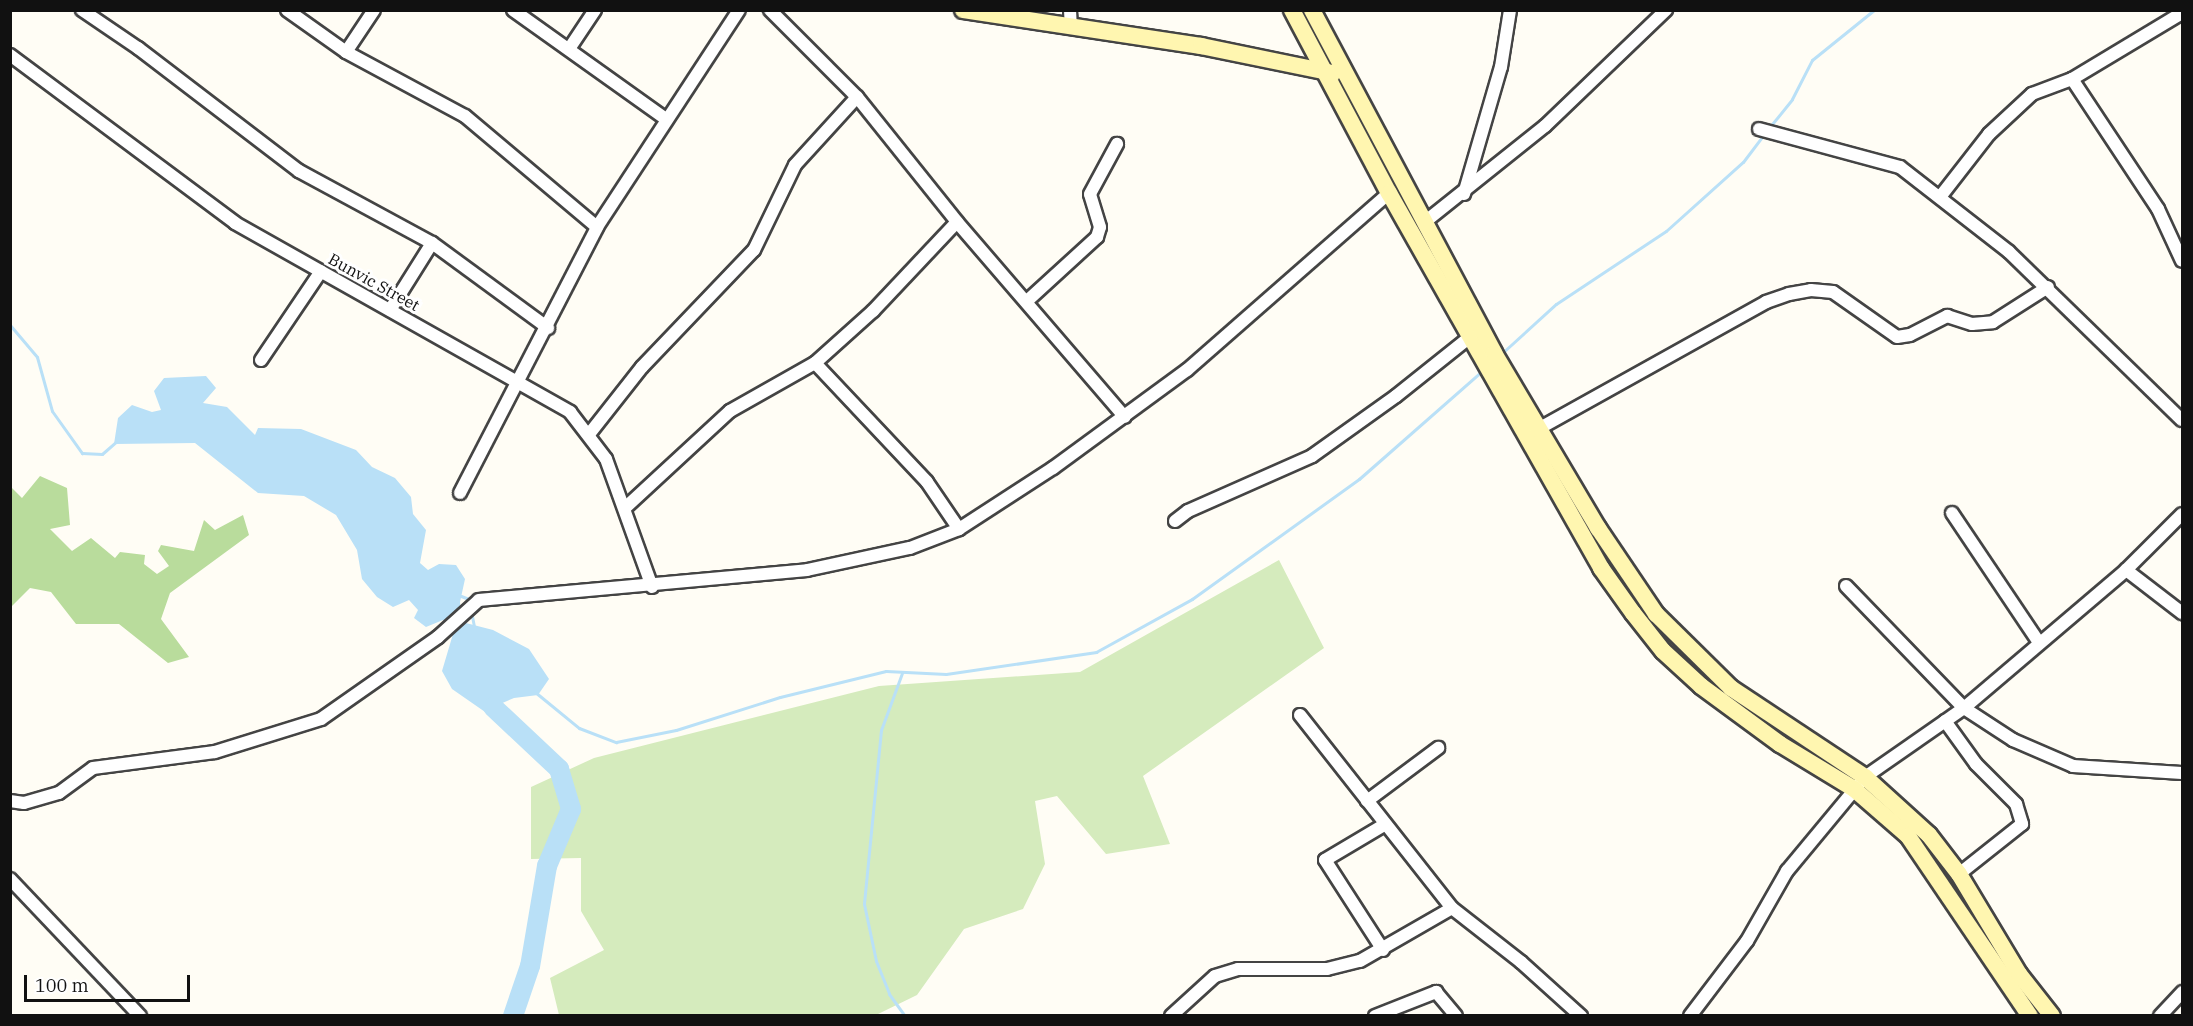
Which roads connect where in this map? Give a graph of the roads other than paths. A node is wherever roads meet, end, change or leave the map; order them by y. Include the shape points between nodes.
1 (81, 10) edge
2 (286, 10) edge
3 (374, 10) edge
4 (513, 10) edge
5 (595, 10) edge
6 (739, 10) edge
7 (770, 10) edge
8 (963, 10) edge
9 (1070, 10) edge
10 (1292, 10) edge
11 (1312, 10) edge
12 (1509, 10) edge
13 (1666, 10) edge
14 (2182, 14) edge
15 (1071, 28) junction
16 (569, 49) junction
17 (346, 52) junction
18 (10, 55) edge
19 (1346, 69) junction
20 (1328, 75) junction
21 (2072, 80) junction
22 (858, 97) junction
23 (666, 119) junction
24 (1759, 129) dead end
25 (1118, 144) dead end
26 (1389, 194) junction
27 (1464, 194) junction
28 (1940, 197) junction
29 (1426, 221) junction
30 (957, 222) junction
31 (597, 227) junction
32 (432, 243) junction
33 (2182, 261) edge
34 (321, 271) junction
35 (2048, 286) junction
36 (1027, 301) junction
37 (390, 310) junction
38 (548, 328) junction
39 (1470, 337) junction
40 (261, 360) dead end
41 (815, 363) junction
42 (1494, 364) junction
43 (520, 382) junction
44 (2180, 411) edge
45 (1125, 417) junction
46 (1540, 428) junction
47 (590, 433) junction
48 (460, 493) dead end
49 (626, 507) junction
50 (1952, 513) dead end
51 (2182, 514) edge
52 (1175, 521) dead end
53 (958, 529) junction
54 (2126, 570) junction
55 (1846, 586) dead end
56 (652, 587) junction
57 (2182, 613) edge
58 (2038, 641) junction
59 (1964, 708) junction
60 (1300, 715) dead end
61 (1945, 721) junction
62 (1438, 748) dead end
63 (2182, 773) edge
64 (1859, 783) junction
65 (10, 801) edge
66 (1367, 801) junction
67 (1384, 825) junction
68 (1959, 874) junction
69 (10, 879) edge
70 (1452, 908) junction
71 (1383, 950) junction
72 (2182, 992) edge
73 (140, 1016) edge
74 (1171, 1016) edge
75 (1375, 1016) edge
76 (1456, 1016) edge
77 (1581, 1016) edge
78 (1690, 1016) edge
79 (2030, 1016) edge
80 (2052, 1016) edge
81 (2160, 1016) edge

1 - 32 street via 327,189
2 - 17 street
3 - 17 street
4 - 16 street
5 - 16 street
6 - 23 street
7 - 22 street
8 - 15 main road
9 - 15 street
10 - 20 main road
11 - 19 main road
12 - 27 street via 1501,67
13 - 27 street via 1545,126
14 - 21 street
15 - 20 main road via 1201,46
16 - 23 street
17 - 31 street via 465,116
18 - 34 street, Bunvic Street via 206,204
19 - 20 main road
19 - 29 main road
20 - 26 main road
21 - 28 street via 2032,94 2011,110
21 - 33 street via 2158,209
22 - 30 street
22 - 47 street via 795,165 754,250 642,367
23 - 31 street
24 - 28 street via 1900,167
25 - 36 street via 1089,194 1100,227 1097,237
26 - 39 main road
26 - 45 street via 1187,370
27 - 29 street
28 - 35 street
29 - 42 main road
30 - 36 street
30 - 41 street via 873,311
31 - 38 street
32 - 37 street
32 - 38 street
34 - 37 street, Bunvic Street
34 - 40 street
35 - 44 street via 2110,353
35 - 46 street via 1993,322 1972,324 1947,316 1910,335 1897,337 1833,292 1789,294 1766,302
36 - 45 street
37 - 43 street, Bunvic Street
38 - 43 street
39 - 42 main road
39 - 52 street via 1312,456 1188,511
41 - 49 street via 730,411
41 - 53 street via 927,482
42 - 46 main road
42 - 64 main road via 1601,568 1663,651 1738,715
43 - 47 street, Bunvic Street via 570,412
43 - 48 street
45 - 53 street via 984,516
46 - 64 main road via 1598,528 1656,614 1689,651 1731,688
47 - 49 street, Bunvic Street via 606,459
49 - 56 street, Bunvic Street
50 - 58 street
51 - 54 street
53 - 56 street via 910,548 846,563
54 - 57 street
54 - 58 street
55 - 59 street
56 - 65 street via 479,600 438,637 321,719 215,752 93,768 59,793 24,803
58 - 59 street
59 - 61 street
59 - 63 street via 2013,740 2073,766
60 - 66 street
61 - 64 street
61 - 68 street via 1976,764 2016,804 2022,824
62 - 66 street
64 - 68 main road via 1929,835
64 - 78 street via 1787,871 1747,941
64 - 79 main road via 1908,836
66 - 67 street
67 - 70 street
67 - 71 street via 1325,860
68 - 80 main road via 2019,974
69 - 73 street
70 - 71 street
70 - 77 street
71 - 74 street via 1360,962 1328,969 1238,969 1215,976
72 - 81 street
75 - 76 street via 1436,992

